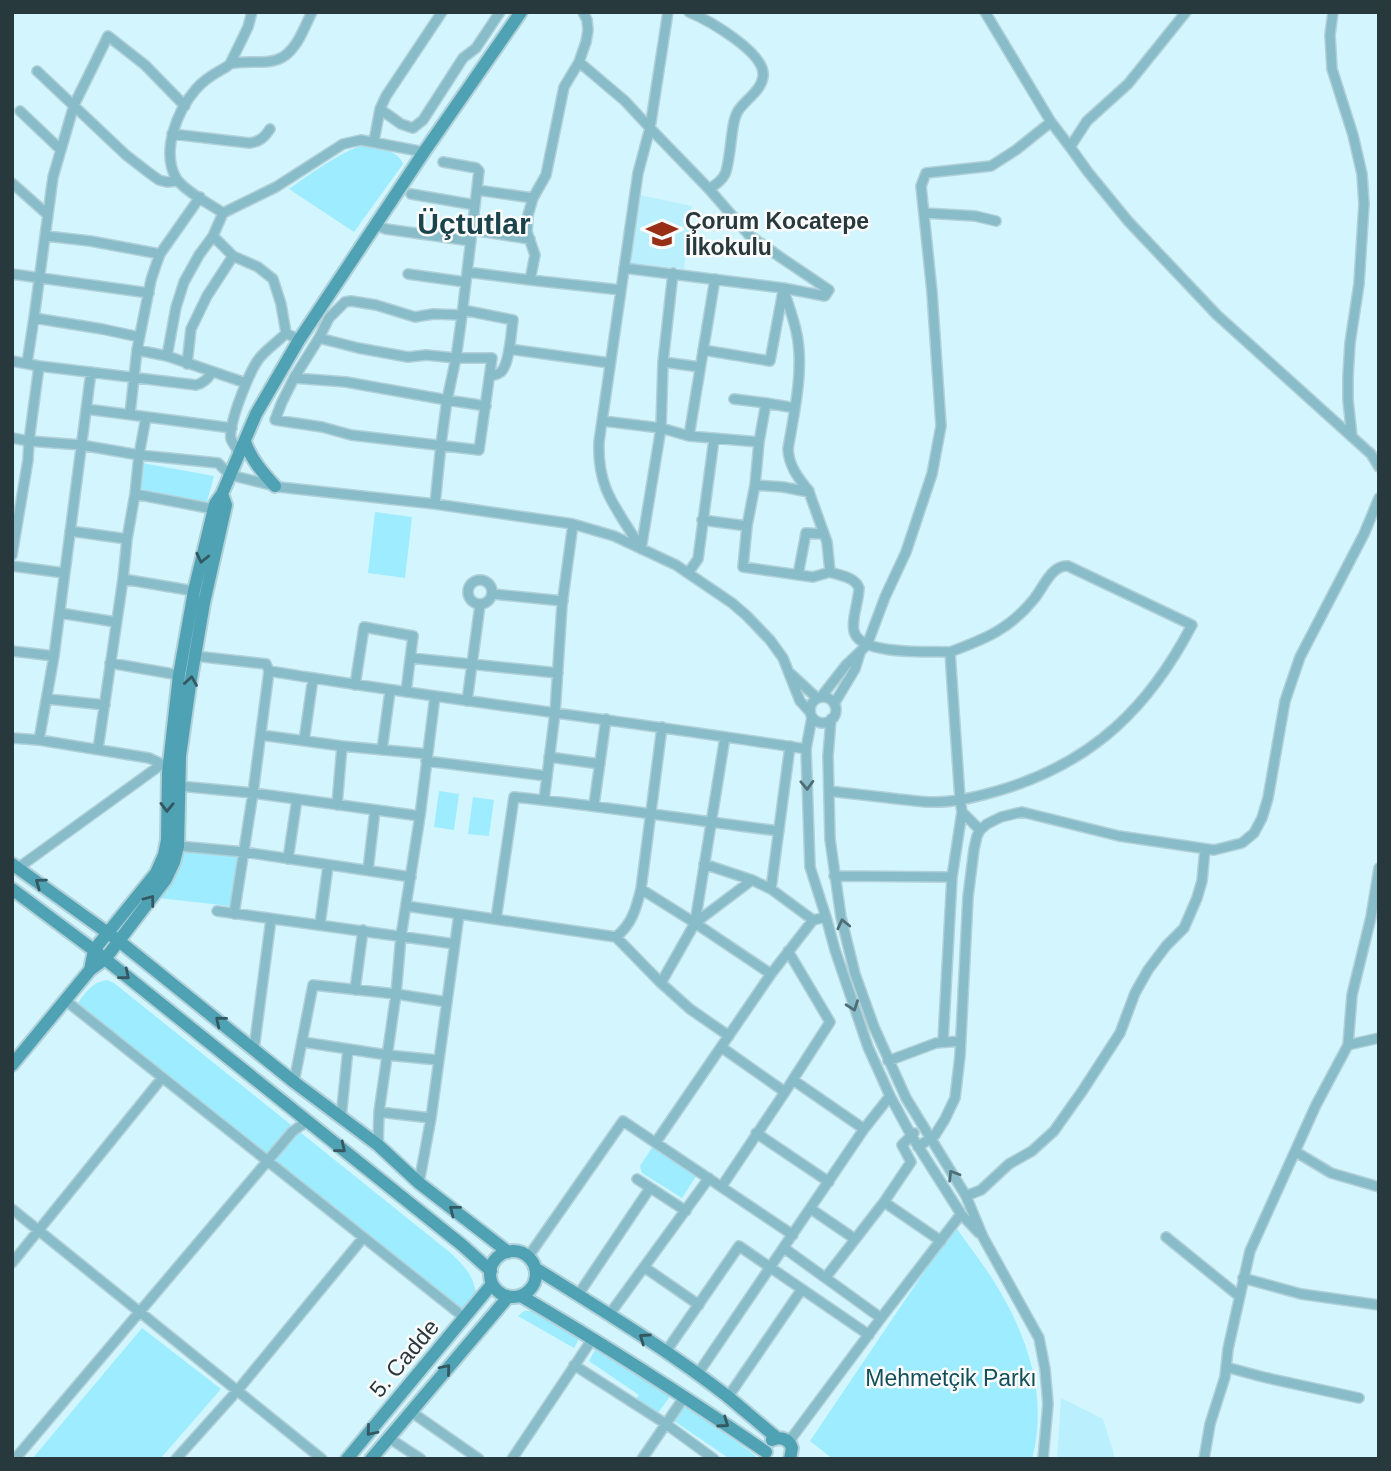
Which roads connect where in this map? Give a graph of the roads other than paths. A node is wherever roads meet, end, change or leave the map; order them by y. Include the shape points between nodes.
1 (252, 12) edge
2 (312, 12) edge
3 (442, 12) edge
4 (500, 12) edge
5 (521, 12) edge
6 (583, 12) edge
7 (668, 12) edge
8 (689, 12) edge
9 (985, 12) edge
10 (1333, 12) edge
11 (1186, 13) edge
12 (579, 62) junction
13 (230, 64) junction
14 (37, 71) dead end
15 (74, 106) junction
16 (185, 106) junction
17 (380, 109) junction
18 (20, 111) dead end
19 (1051, 122) junction
20 (650, 128) junction
21 (270, 129) dead end
22 (172, 134) junction
23 (374, 141) junction
24 (1070, 147) junction
25 (60, 149) junction
26 (424, 152) junction
27 (443, 162) dead end
28 (178, 181) junction
29 (12, 183) edge
30 (709, 189) junction
31 (477, 190) junction
32 (411, 194) dead end
33 (200, 197) junction
34 (533, 198) junction
35 (475, 205) junction
36 (223, 213) junction
37 (924, 213) junction
38 (48, 215) junction
39 (996, 221) dead end
40 (376, 225) junction
41 (472, 230) junction
42 (46, 236) junction
43 (213, 236) junction
44 (530, 239) junction
45 (471, 241) junction
46 (160, 254) junction
47 (233, 256) junction
48 (624, 268) junction
49 (467, 272) junction
50 (673, 273) junction
51 (12, 274) edge
52 (408, 274) dead end
53 (40, 278) junction
54 (715, 279) junction
55 (530, 280) junction
56 (465, 282) junction
57 (783, 288) junction
58 (621, 289) junction
59 (149, 293) junction
60 (462, 313) junction
61 (324, 315) junction
62 (34, 318) junction
63 (286, 333) junction
64 (139, 337) junction
65 (319, 338) junction
66 (299, 340) junction
67 (509, 349) junction
68 (137, 350) junction
69 (704, 351) junction
70 (167, 356) junction
71 (456, 358) junction
72 (12, 361) edge
73 (663, 362) junction
74 (27, 363) junction
75 (610, 363) junction
76 (187, 364) junction
77 (39, 366) junction
78 (700, 367) junction
79 (91, 372) junction
80 (212, 372) junction
81 (490, 376) junction
82 (134, 378) junction
83 (294, 378) junction
84 (246, 383) junction
85 (734, 399) dead end
86 (447, 401) junction
87 (766, 403) junction
88 (486, 406) junction
89 (86, 408) junction
90 (795, 408) junction
91 (130, 414) junction
92 (146, 417) junction
93 (603, 421) junction
94 (233, 428) junction
95 (661, 428) junction
96 (689, 436) junction
97 (1352, 437) junction
98 (12, 438) edge
99 (714, 439) junction
100 (29, 441) junction
101 (759, 442) junction
102 (441, 444) junction
103 (81, 445) junction
104 (243, 447) junction
105 (139, 455) junction
106 (1379, 467) edge
107 (230, 475) junction
108 (275, 485) junction
109 (755, 485) junction
110 (809, 492) junction
111 (222, 494) junction
112 (135, 495) junction
113 (17, 497) edge
114 (1379, 498) edge
115 (435, 504) junction
116 (213, 509) junction
117 (1376, 516) edge
118 (702, 520) junction
119 (573, 524) junction
120 (747, 526) junction
121 (70, 531) junction
122 (824, 534) junction
123 (127, 539) junction
124 (641, 549) junction
125 (12, 555) edge
126 (12, 566) edge
127 (830, 572) junction
128 (64, 573) junction
129 (688, 573) junction
130 (798, 575) junction
131 (123, 579) junction
132 (194, 591) junction
133 (493, 594) junction
134 (563, 601) junction
135 (480, 605) junction
136 (60, 613) junction
137 (117, 622) junction
138 (867, 645) junction
139 (12, 651) edge
140 (950, 652) junction
141 (860, 653) junction
142 (54, 656) junction
143 (195, 656) junction
144 (411, 658) junction
145 (110, 663) junction
146 (473, 665) junction
147 (269, 671) junction
148 (558, 673) junction
149 (790, 673) junction
150 (179, 675) junction
151 (313, 678) junction
152 (355, 685) junction
153 (390, 691) junction
154 (405, 692) junction
155 (435, 696) junction
156 (819, 698) junction
157 (48, 699) junction
158 (467, 701) junction
159 (105, 705) junction
160 (834, 705) junction
161 (555, 713) junction
162 (811, 715) junction
163 (606, 719) junction
164 (831, 719) junction
165 (662, 727) junction
166 (261, 735) junction
167 (725, 737) junction
168 (12, 738) edge
169 (39, 740) junction
170 (304, 741) junction
171 (342, 746) junction
172 (790, 746) junction
173 (806, 748) junction
174 (98, 749) junction
175 (382, 750) junction
176 (549, 757) junction
177 (427, 758) junction
178 (165, 764) junction
179 (600, 764) junction
180 (547, 776) junction
181 (179, 786) junction
182 (829, 791) junction
183 (253, 793) junction
184 (297, 799) junction
185 (960, 799) junction
186 (544, 800) junction
187 (337, 805) junction
188 (594, 805) junction
189 (375, 810) junction
190 (962, 812) junction
191 (650, 813) junction
192 (420, 816) junction
193 (710, 823) junction
194 (980, 830) junction
195 (779, 831) junction
196 (178, 846) junction
197 (1205, 849) junction
198 (244, 852) junction
199 (288, 859) junction
200 (704, 864) junction
201 (15, 866) edge
202 (328, 866) junction
203 (1379, 868) edge
204 (368, 870) junction
205 (834, 876) junction
206 (411, 877) junction
207 (952, 877) junction
208 (752, 880) junction
209 (771, 888) junction
210 (12, 889) edge
211 (641, 889) junction
212 (406, 906) junction
213 (217, 911) dead end
214 (234, 914) junction
215 (460, 914) junction
216 (826, 917) junction
217 (271, 919) junction
218 (496, 919) junction
219 (813, 920) junction
220 (695, 923) junction
221 (320, 924) junction
222 (363, 930) junction
223 (108, 933) junction
224 (401, 936) junction
225 (616, 937) junction
226 (119, 941) junction
227 (455, 944) junction
228 (94, 950) junction
229 (788, 951) junction
230 (105, 959) junction
231 (90, 970) junction
232 (771, 974) junction
233 (661, 983) junction
234 (355, 990) junction
235 (396, 994) junction
236 (65, 1000) junction
237 (447, 1003) junction
238 (729, 1036) junction
239 (1379, 1038) edge
240 (960, 1041) junction
241 (303, 1042) junction
242 (943, 1042) junction
243 (1348, 1045) junction
244 (721, 1047) junction
245 (254, 1049) junction
246 (348, 1049) junction
247 (387, 1055) junction
248 (438, 1060) junction
249 (888, 1061) junction
250 (12, 1065) edge
251 (162, 1078) junction
252 (793, 1080) junction
253 (295, 1082) junction
254 (785, 1092) junction
255 (890, 1096) junction
256 (379, 1112) junction
257 (341, 1118) junction
258 (431, 1118) junction
259 (309, 1122) junction
260 (924, 1128) junction
261 (864, 1129) junction
262 (756, 1133) junction
263 (911, 1135) junction
264 (931, 1139) junction
265 (656, 1142) junction
266 (377, 1145) junction
267 (918, 1147) junction
268 (1296, 1152) junction
269 (268, 1162) junction
270 (709, 1178) junction
271 (638, 1179) dead end
272 (829, 1182) junction
273 (419, 1183) junction
274 (722, 1186) junction
275 (1379, 1187) edge
276 (650, 1188) junction
277 (966, 1196) junction
278 (884, 1202) junction
279 (12, 1209) edge
280 (811, 1209) junction
281 (686, 1211) junction
282 (961, 1214) junction
283 (39, 1230) junction
284 (793, 1234) junction
285 (983, 1237) junction
286 (1166, 1237) dead end
287 (363, 1238) junction
288 (855, 1238) junction
289 (941, 1241) junction
290 (784, 1248) junction
291 (508, 1252) junction
292 (531, 1262) junction
293 (12, 1263) edge
294 (644, 1267) junction
295 (771, 1268) junction
296 (492, 1277) junction
297 (826, 1277) junction
298 (1243, 1278) junction
299 (803, 1289) junction
300 (578, 1295) junction
301 (514, 1296) junction
302 (1239, 1296) junction
303 (699, 1305) junction
304 (1379, 1305) edge
305 (140, 1311) junction
306 (609, 1315) junction
307 (465, 1318) junction
308 (881, 1318) junction
309 (869, 1335) junction
310 (593, 1338) junction
311 (665, 1353) junction
312 (575, 1365) junction
313 (1226, 1367) junction
314 (697, 1375) junction
315 (237, 1391) junction
316 (685, 1396) junction
317 (728, 1397) junction
318 (1359, 1398) dead end
319 (411, 1411) junction
320 (666, 1424) junction
321 (389, 1437) junction
322 (777, 1438) junction
323 (793, 1454) edge
324 (767, 1455) edge
325 (15, 1459) edge
326 (176, 1459) edge
327 (322, 1459) edge
328 (347, 1459) edge
329 (371, 1459) edge
330 (421, 1459) edge
331 (479, 1459) edge
332 (512, 1459) edge
333 (642, 1459) edge
334 (714, 1459) edge
335 (1043, 1459) edge
336 (1204, 1459) edge

1 - 13 street
2 - 13 street via 297,44 282,58
3 - 17 street
4 - 17 street via 423,120 413,128
5 - 26 street
6 - 12 street via 588,30
7 - 20 street
8 - 30 street via 724,30 762,68 759,86 736,114 726,174
9 - 19 street
10 - 97 street via 1332,69 1353,135 1364,204 1348,376
11 - 24 street via 1128,83 1087,121
12 - 20 street
12 - 34 street via 564,87 546,175
13 - 16 street via 196,89
14 - 15 street
15 - 16 street via 108,36
15 - 25 street
15 - 28 street via 159,180
16 - 22 street
17 - 23 street
18 - 25 street
19 - 24 street
19 - 37 street via 991,166 926,173 921,186
20 - 30 street
20 - 48 street via 638,173
21 - 22 street via 258,142 249,143
22 - 28 street via 170,156
23 - 26 street
23 - 36 street via 343,144 276,187
24 - 97 street via 1128,221 1217,315
25 - 38 street
26 - 40 street
27 - 31 street via 476,168
28 - 33 street
29 - 38 street
30 - 57 street via 750,234 829,290 825,296
31 - 34 street
31 - 35 street
32 - 35 street
33 - 36 street
33 - 46 street
34 - 44 street via 528,215
35 - 41 street
36 - 43 street
37 - 39 street
37 - 138 street via 941,426 932,474 906,552
38 - 42 street
40 - 45 street
40 - 61 street
41 - 44 street
41 - 45 street
42 - 46 street
42 - 53 street
43 - 47 street
43 - 70 street via 184,282
44 - 55 street via 535,255
45 - 49 street
46 - 59 street
47 - 63 street via 273,279
47 - 76 street via 191,329
48 - 50 street
48 - 58 street
49 - 55 street
49 - 56 street
50 - 54 street
50 - 73 street
51 - 53 street
52 - 56 street
53 - 59 street
53 - 62 street
54 - 57 street
54 - 69 street
55 - 58 street
56 - 60 street
57 - 69 street via 770,361
57 - 90 street via 798,336
58 - 75 street
59 - 64 street
60 - 61 street via 415,317 351,301
60 - 67 street via 513,320
60 - 71 street
61 - 65 street
61 - 66 street
62 - 64 street
62 - 74 street
63 - 66 street
63 - 84 street via 259,358
64 - 68 street
65 - 71 street via 408,357
65 - 83 street
66 - 104 street via 256,414
67 - 75 street
67 - 81 street via 502,371
68 - 70 street
68 - 82 street
69 - 78 street
70 - 76 street
71 - 81 street via 492,358
71 - 86 street
72 - 74 street
73 - 78 street
73 - 95 street
74 - 77 street
75 - 93 street
76 - 80 street
77 - 79 street
77 - 100 street
78 - 96 street
79 - 82 street
79 - 89 street
80 - 82 street via 196,385
80 - 84 street
81 - 88 street
82 - 91 street
83 - 86 street via 346,382
83 - 102 street via 275,420 351,435
84 - 94 street
85 - 87 street
86 - 88 street
86 - 102 street
87 - 90 street
87 - 101 street
88 - 102 street via 479,450
89 - 91 street
89 - 103 street
90 - 110 street via 789,456
91 - 92 street
92 - 94 street
92 - 105 street
93 - 95 street
93 - 124 street via 598,462 602,480
94 - 104 street via 231,437
95 - 96 street
95 - 124 street
96 - 99 street
97 - 106 street
98 - 100 street
99 - 101 street
99 - 118 street
100 - 103 street
100 - 113 street
101 - 109 street
102 - 115 street
103 - 105 street
103 - 121 street
104 - 107 street
104 - 108 street
105 - 107 street via 218,463
105 - 112 street
107 - 108 street
107 - 111 street
108 - 115 street
109 - 110 street
109 - 120 street
110 - 122 street
111 - 116 street
111 - 143 street via 226,505
112 - 116 street
112 - 123 street
113 - 125 street
114 - 117 street
115 - 119 street
116 -> 132 street
117 - 197 street via 1300,657 1285,701 1262,818 1242,843
118 - 120 street
118 - 129 street via 698,558
119 - 124 street
119 - 134 street
120 - 130 street via 743,567
121 - 123 street
121 - 128 street
122 - 127 street
122 - 130 street via 806,533
123 - 131 street
124 - 129 street
126 - 128 street
127 - 130 street
127 - 138 street via 857,582 853,630
128 - 136 street
129 - 149 street via 747,616 770,640
131 - 132 street
131 - 137 street
132 - 150 street
133 - 134 street
133 - 135 street
133 - 135 street via 486,581 471,584 469,597
134 - 148 street
135 - 146 street
136 - 137 street
136 - 142 street
137 - 145 street
138 - 140 street via 902,652
138 - 141 street
139 - 142 street
140 - 185 street
140 - 185 street via 1006,626 1063,565 1192,625 1150,692 1101,741 1044,774
141 - 156 street
141 - 160 street
142 - 157 street
143 - 147 street via 266,664
181 -> 143 street
144 - 146 street
144 - 152 street via 413,636 364,627
144 - 154 street
145 - 150 street
145 - 159 street
146 - 148 street
146 - 158 street
147 - 151 street
147 - 166 street
148 - 161 street
149 - 156 street
149 - 162 street via 792,685
150 - 178 street
151 - 152 street
151 - 170 street
152 - 153 street
153 - 154 street
153 - 175 street
154 - 155 street
155 - 158 street
155 - 177 street
156 - 160 street
156 - 162 street via 811,704
157 - 159 street
157 - 169 street
158 - 161 street
159 - 174 street
160 - 164 street
161 - 163 street
161 - 176 street
162 - 164 street via 823,723
162 - 173 street
163 - 165 street
163 - 179 street
164 - 182 street
165 - 167 street
165 - 191 street
166 - 170 street
166 - 183 street
167 - 172 street
167 - 193 street
168 - 169 street
169 - 174 street
170 - 171 street
171 - 175 street
171 - 187 street
172 - 173 street
172 - 195 street
173 -> 216 street via 810,867
174 - 178 street
175 - 177 street
176 - 179 street
176 - 180 street
177 - 180 street
177 - 192 street
178 - 201 street
178 -> 223 street via 167,840 162,862
179 - 188 street
180 - 186 street
181 - 183 street
181 - 196 street
182 - 185 street via 930,803
182 - 205 street
183 - 184 street
183 - 198 street
184 - 187 street
184 - 199 street
185 - 190 street
186 - 188 street
186 - 218 street via 514,797
187 - 189 street
188 - 191 street
189 - 192 street
189 - 204 street
190 - 194 street
190 - 207 street
191 - 193 street
191 - 211 street
192 - 206 street
193 - 195 street
193 - 200 street
194 - 197 street via 1021,812 1119,836
194 - 240 street via 968,897
195 - 209 street
196 - 198 street
226 -> 196 street via 166,879
197 - 277 street via 1198,898 1184,928 1149,970 1120,1032 1083,1090 1032,1151
198 - 199 street
198 - 214 street
199 - 202 street
200 - 208 street
200 - 220 street
223 -> 201 street
202 - 204 street
202 - 221 street
203 - 243 street via 1352,995
204 - 206 street
205 - 207 street
249 -> 205 street via 855,974
206 - 212 street
207 - 242 street
208 - 209 street
208 - 220 street
209 - 219 street
210 - 228 street
211 - 220 street
211 - 225 street via 632,919
212 - 215 street
212 - 224 street
213 - 214 street
214 - 217 street
215 - 218 street
215 - 227 street
216 - 219 street
216 -> 255 street via 852,1002
217 - 221 street
217 - 245 street
218 - 225 street
219 - 229 street
220 - 232 street
220 - 233 street
221 - 222 street
222 - 224 street
222 - 234 street
223 - 226 street
223 - 228 street
224 - 227 street
224 - 235 street
225 - 233 street
226 - 230 street
245 -> 226 street
227 - 237 street
228 - 230 street
228 - 231 street
229 - 232 street
229 - 252 street via 830,1022
230 - 231 street
230 -> 259 street
231 - 236 street
232 - 238 street
233 - 238 street
234 - 235 street
234 - 241 street via 313,985
235 - 237 street
235 - 247 street
236 - 250 street
236 - 251 street
237 - 248 street
238 - 244 street
239 - 243 street
240 - 242 street
240 - 264 street via 955,1098
241 - 246 street
241 - 253 street
242 - 249 street
243 - 268 street
244 - 254 street
244 - 265 street
245 - 253 street
246 - 247 street
246 - 257 street
247 - 248 street
247 - 256 street
248 - 258 street
249 - 260 street
251 - 269 street
251 - 283 street
252 - 254 street
252 - 261 street
253 - 257 street
254 - 262 street
255 - 261 street
255 - 263 street
256 - 258 street
256 - 266 street
257 - 266 street
258 - 273 street
259 - 269 street via 292,1132
259 -> 296 street via 461,1245
260 - 263 street
260 - 264 street
261 - 272 street
262 - 272 street
262 - 274 street
263 - 267 street
263 - 278 street via 902,1145 911,1162
264 - 267 street
277 -> 264 street
265 - 270 street
265 - 292 street via 623,1121
266 - 273 street
267 - 282 street
268 - 275 street via 1331,1172
268 - 298 street via 1250,1251
269 - 287 street
269 - 305 street
270 - 274 street
270 - 281 street
271 - 276 street
272 - 280 street
291 -> 273 street
274 - 284 street
276 - 281 street
276 - 300 street
277 - 285 street
278 - 288 street
278 - 289 street
279 - 283 street
280 - 284 street
280 - 288 street
281 - 294 street
282 - 285 street
282 - 289 street
283 - 293 street
283 - 305 street
284 - 290 street
285 - 335 street via 1039,1338 1048,1404
286 - 302 street
287 - 307 street
287 - 315 street
288 - 297 street
289 - 308 street
290 - 295 street
290 - 297 street
291 - 292 street via 522,1253
291 - 296 street via 497,1259
292 - 300 street
292 - 301 street via 536,1275 532,1287
294 - 303 street
294 - 306 street
295 - 299 street
295 - 303 street via 739,1246
295 - 314 street
296 - 301 street via 502,1294
296 - 307 street, 5. Cadde
297 - 308 street
298 - 302 street
298 - 304 street via 1301,1294
299 - 309 street
299 - 317 street
300 - 306 street
301 - 310 street
319 -> 301 street, 5. Cadde
302 - 313 street
303 - 311 street
305 - 315 street
305 - 325 street
311 -> 306 street
307 -> 328 street, 5. Cadde
308 - 309 street
309 - 323 street via 793,1436
310 - 312 street
310 - 316 street
311 - 314 street
312 - 320 street
312 - 332 street
313 - 318 street
313 - 336 street
314 - 317 street
315 - 326 street
315 - 327 street
316 - 320 street
316 -> 324 street
317 - 322 street
319 - 321 street, 5. Cadde
319 - 331 street
320 - 333 street
320 - 334 street
321 - 329 street, 5. Cadde
321 - 330 street
322 - 323 street via 784,1439
322 - 324 street via 769,1443

